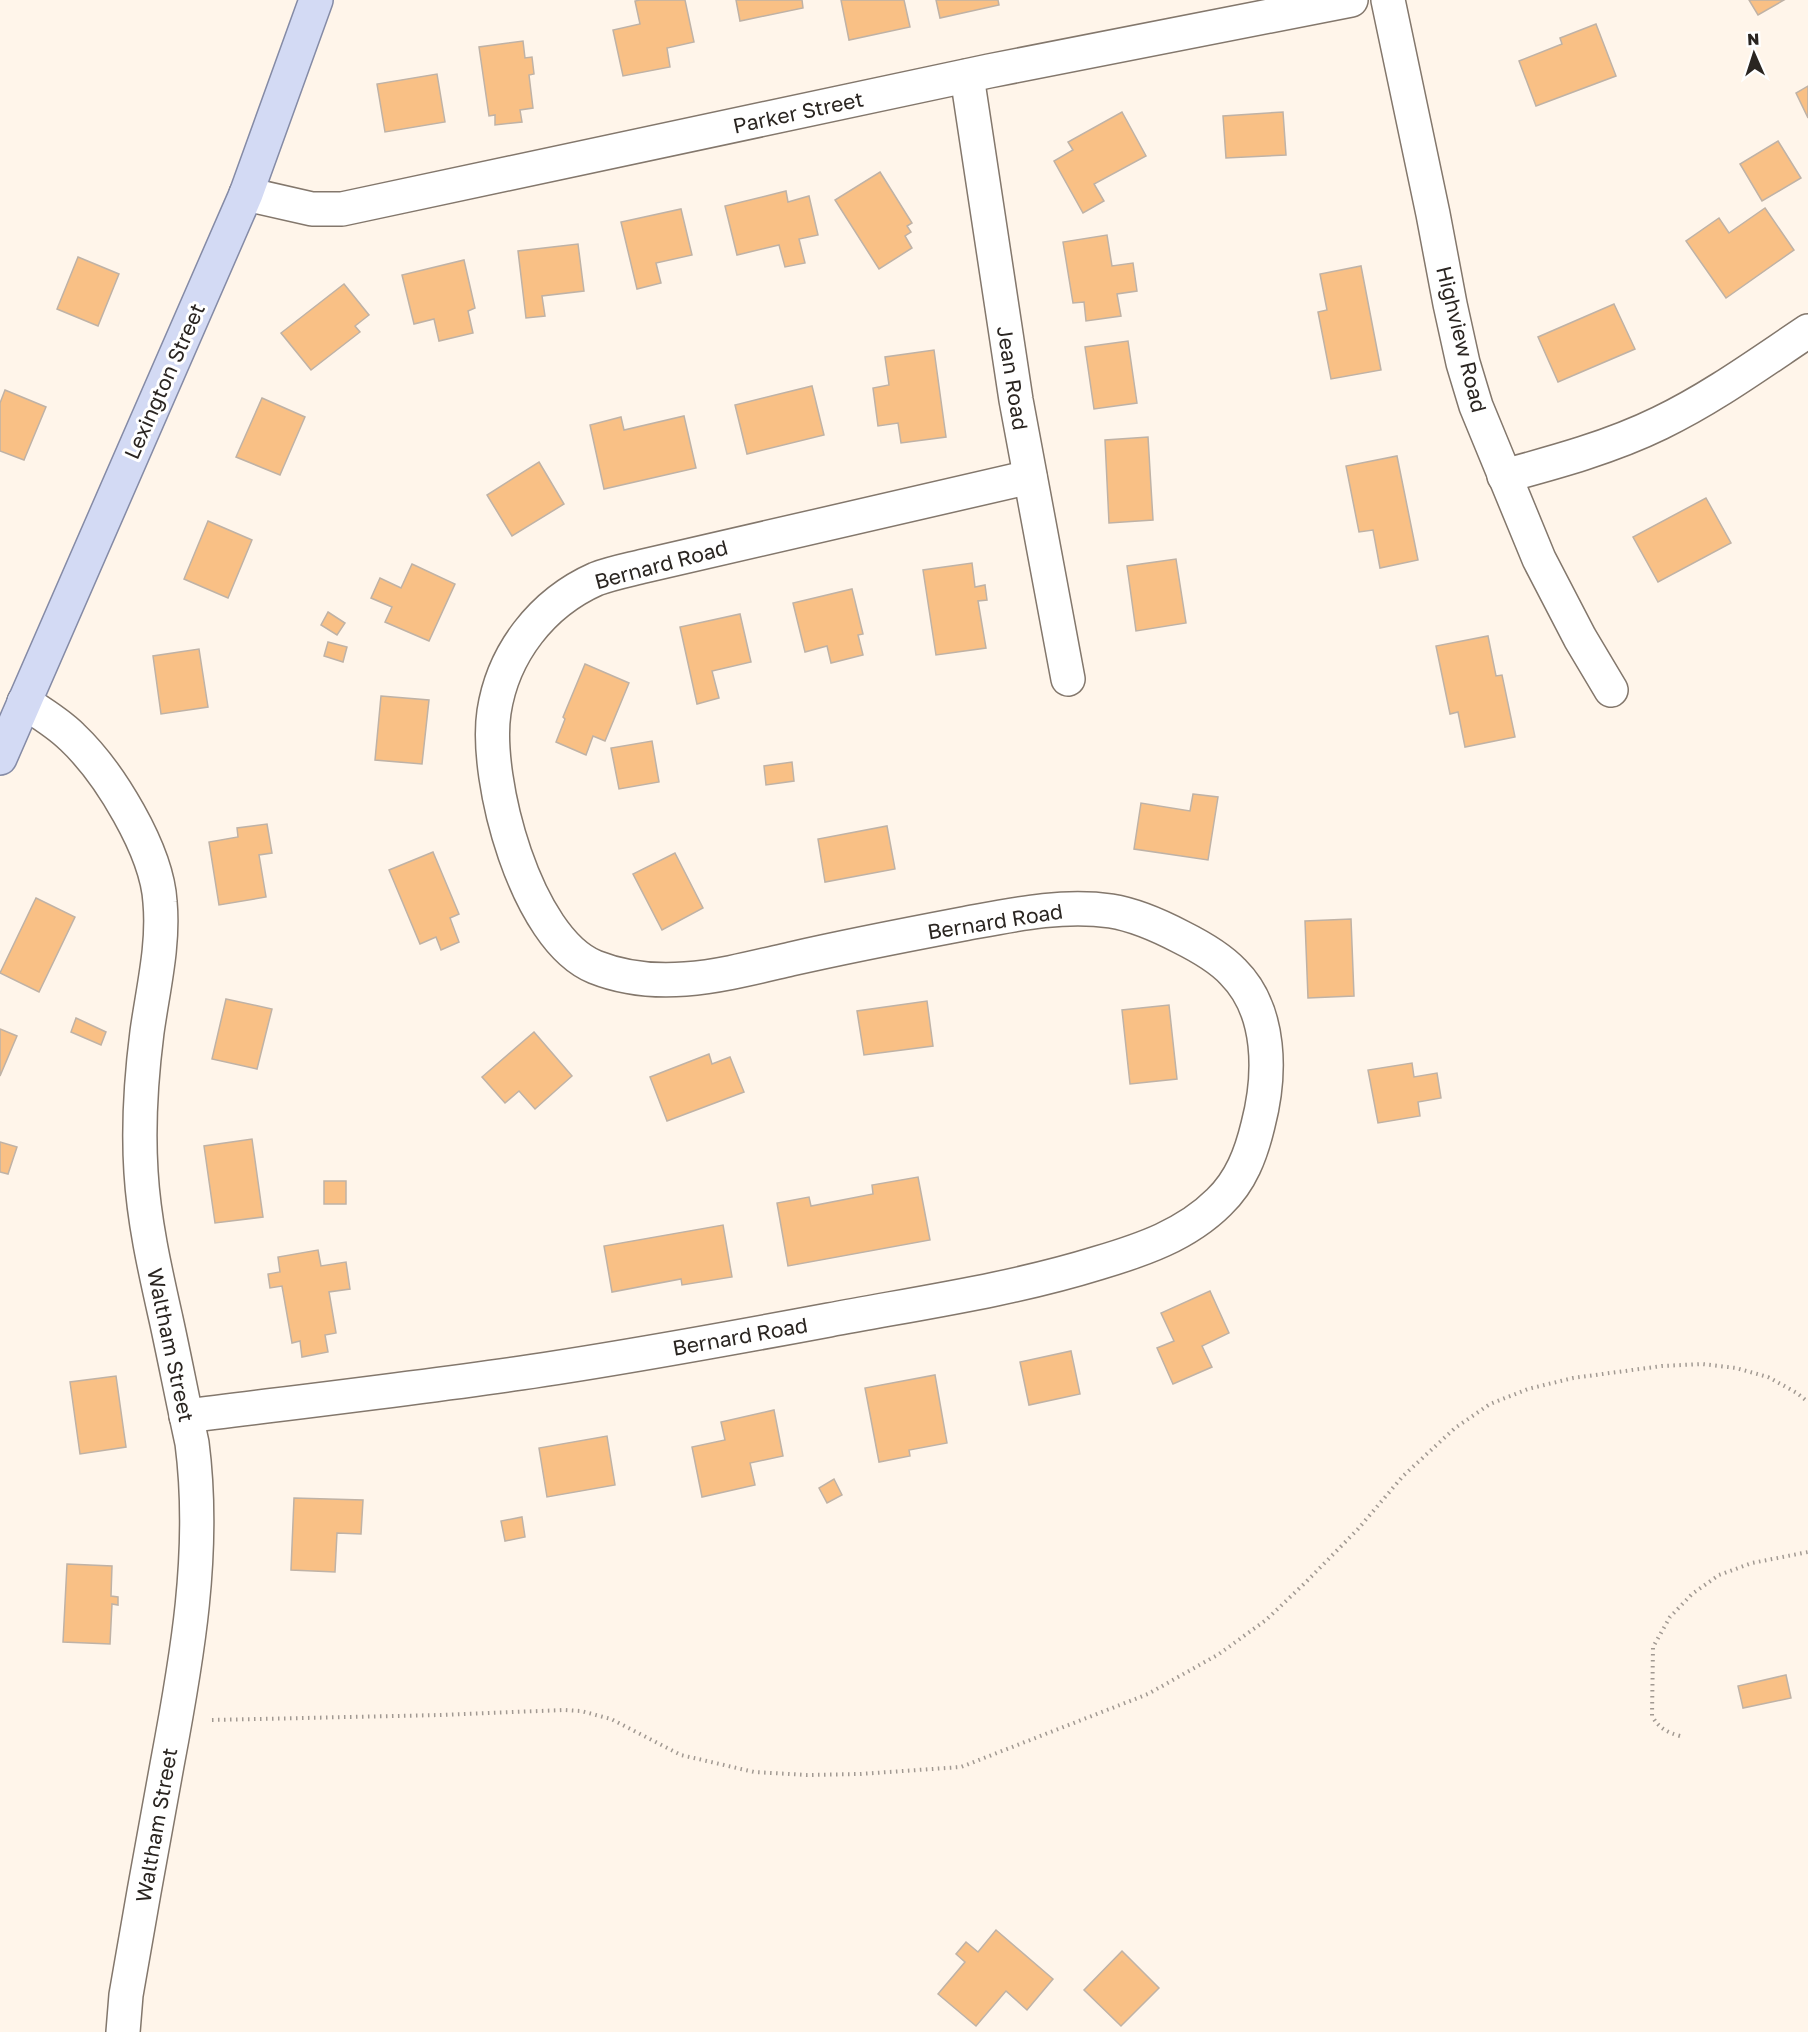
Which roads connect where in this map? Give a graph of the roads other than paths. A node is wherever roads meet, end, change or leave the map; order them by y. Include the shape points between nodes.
1 (316, 0) edge
2 (1351, 0) edge
3 (1388, 0) edge
4 (967, 76) junction
5 (246, 194) junction
6 (1808, 331) edge
7 (1504, 476) junction
8 (1030, 477) junction
9 (1068, 679) dead end
10 (1611, 690) dead end
11 (24, 702) junction
12 (0, 758) edge
13 (186, 1416) junction
14 (123, 2032) edge

1 - 5 main road, Lexington Street
2 - 4 street, Parker Street
3 - 7 street, Highview Road via 1463,363
4 - 5 street, Parker Street via 342,208 312,209
4 - 8 street, Jean Road
5 - 11 main road, Lexington Street
6 - 7 street via 1701,401 1659,423 1588,451
7 - 10 street, Highview Road via 1544,569
8 - 9 street, Jean Road
8 - 13 street, Bernard Road via 644,566 608,575 576,590 529,630 514,652 500,685 492,737 505,819 529,891 547,924 569,952 592,966 644,979 705,978 876,940 1042,910 1112,912 1168,930 1234,973 1254,1002 1260,1019 1266,1073 1264,1094 1251,1151 1230,1191 1203,1217 1162,1242 1043,1280 591,1362
11 - 12 main road, Lexington Street
11 - 13 street, Waltham Street via 63,729 91,758 138,833 159,888 159,948 141,1090 141,1172 150,1249
13 - 14 street, Waltham Street via 196,1474 198,1536 191,1620

